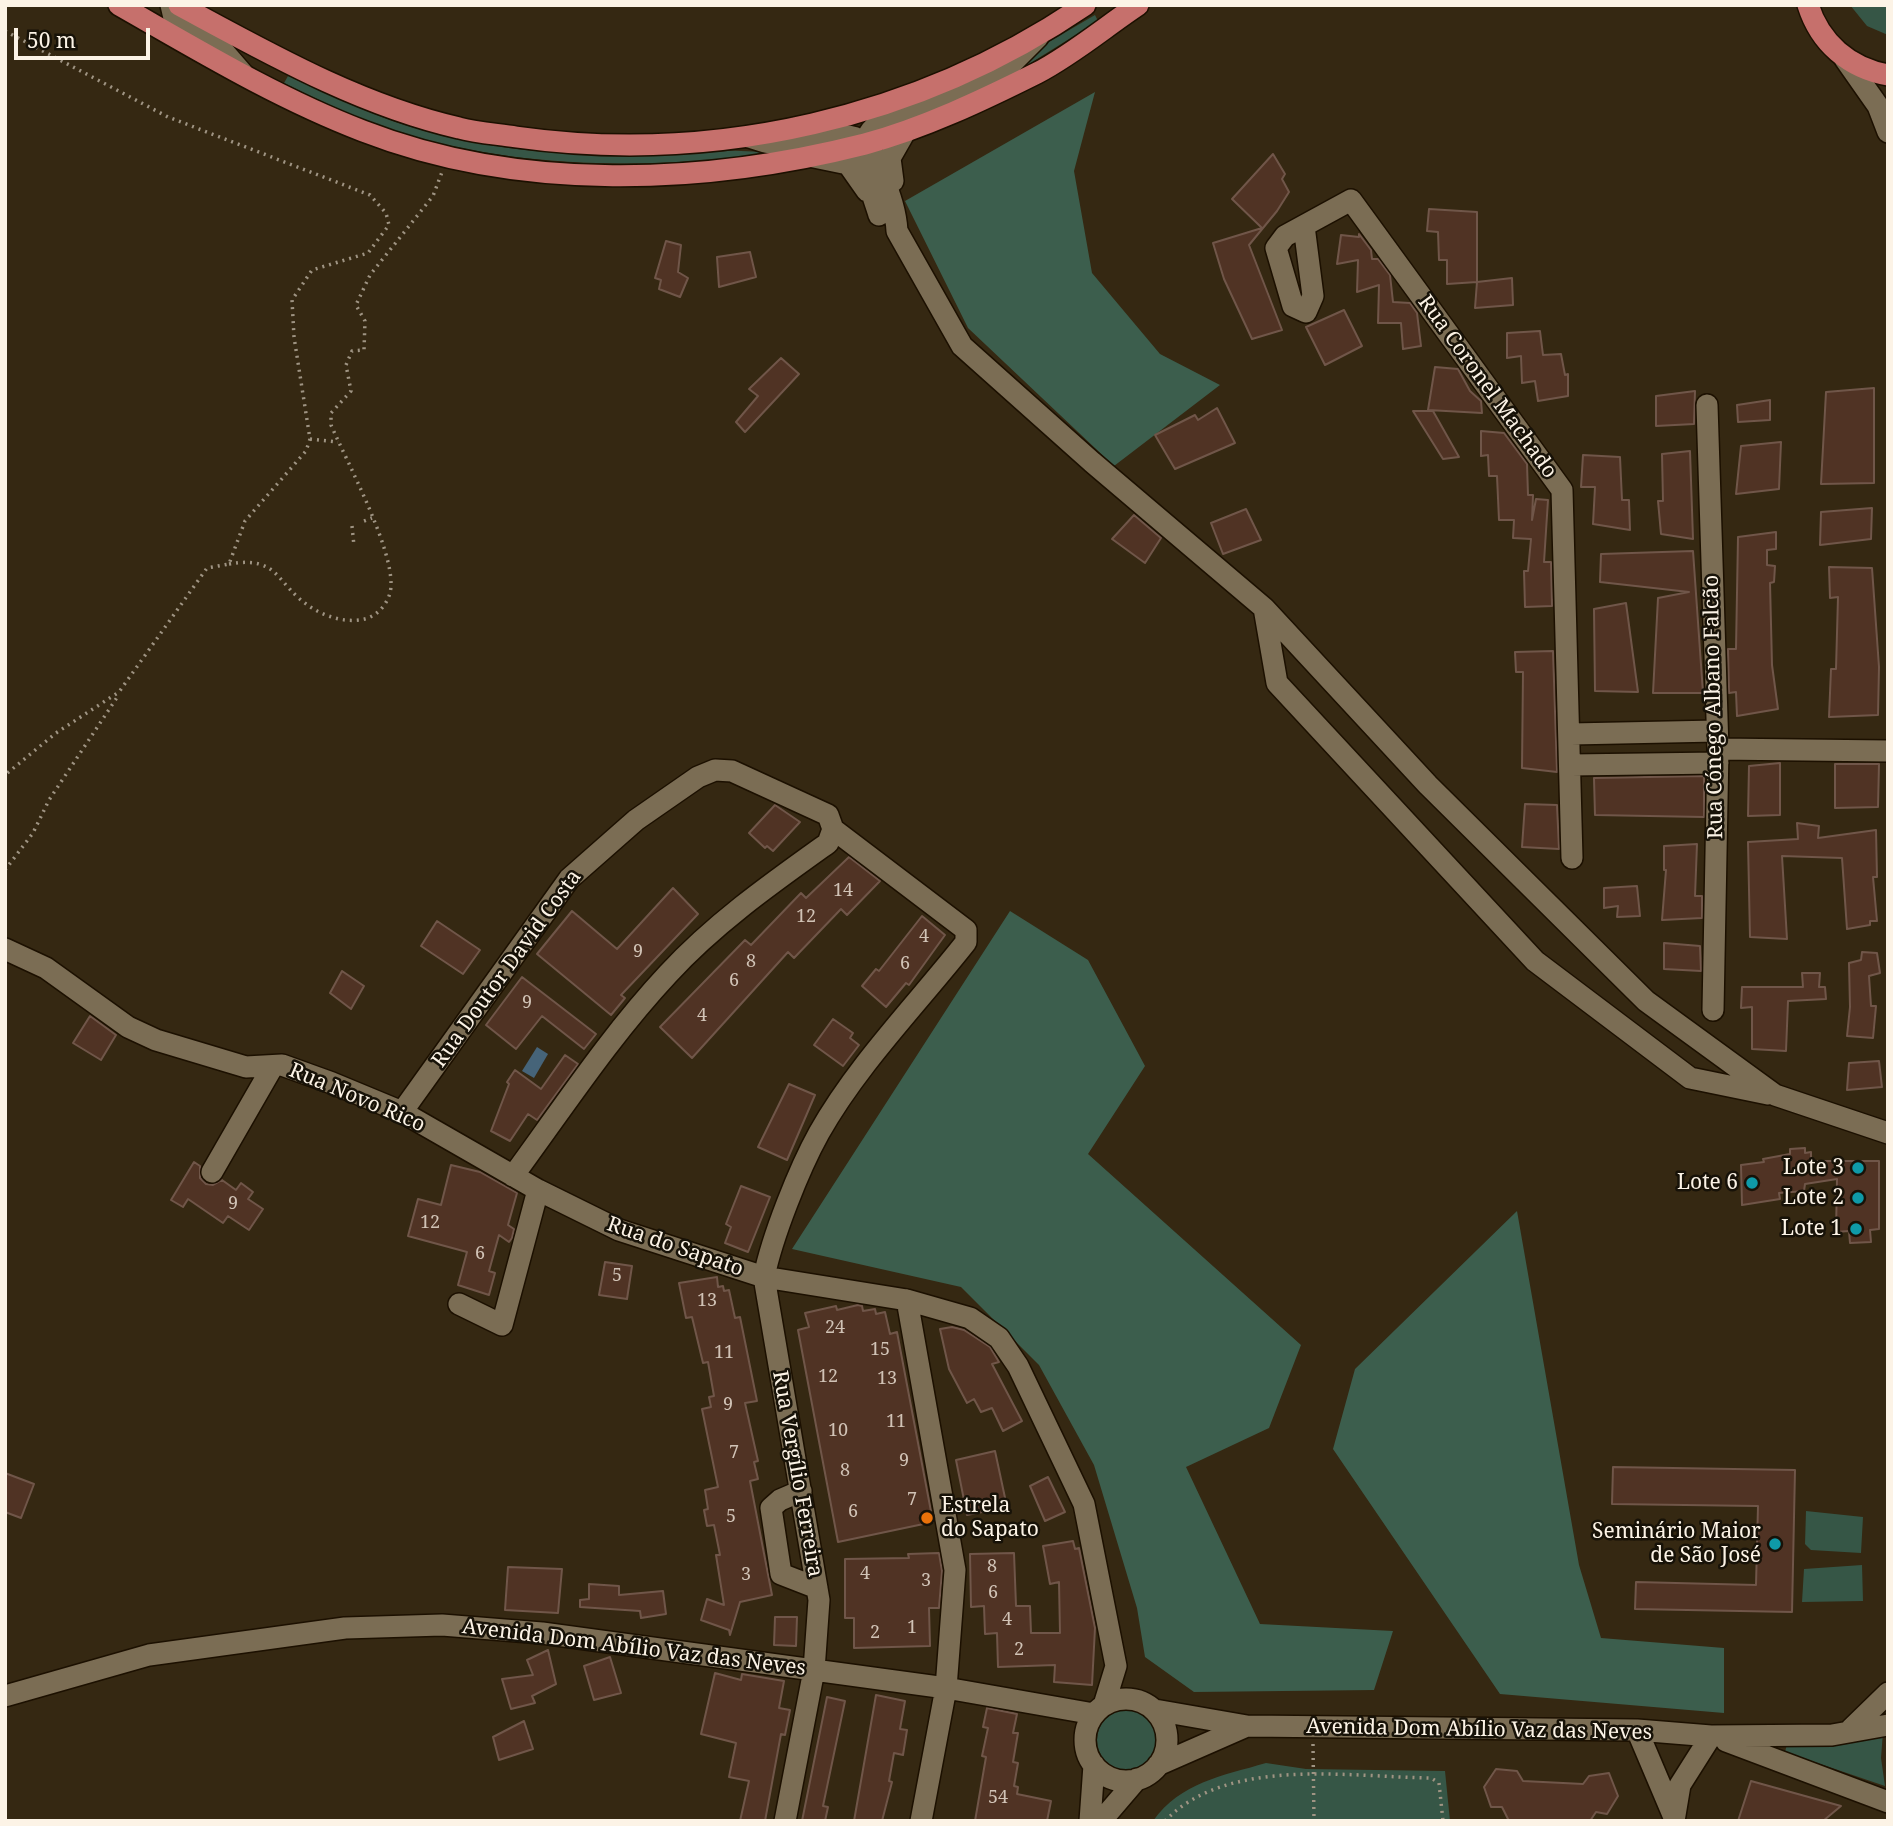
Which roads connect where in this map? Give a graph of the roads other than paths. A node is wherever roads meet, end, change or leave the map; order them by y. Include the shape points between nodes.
1 (119, 5) edge
2 (171, 5) edge
3 (179, 5) edge
4 (200, 5) edge
5 (1085, 5) edge
6 (1138, 5) edge
7 (1808, 5) edge
8 (220, 27) junction
9 (1038, 37) junction
10 (1845, 59) junction
11 (1888, 75) edge
12 (244, 76) junction
13 (906, 130) junction
14 (1888, 132) edge
15 (748, 137) junction
16 (865, 144) junction
17 (807, 156) junction
18 (891, 220) junction
19 (1304, 226) dead end
20 (1707, 405) dead end
21 (1264, 608) junction
22 (1571, 734) junction
23 (1718, 748) junction
24 (1888, 751) edge
25 (1571, 765) junction
26 (833, 829) junction
27 (1572, 858) dead end
28 (5, 948) edge
29 (1713, 1010) dead end
30 (273, 1066) junction
31 (1775, 1095) junction
32 (402, 1112) junction
33 (1888, 1133) edge
34 (212, 1172) dead end
35 (513, 1176) junction
36 (538, 1190) junction
37 (764, 1277) junction
38 (907, 1300) junction
39 (459, 1304) dead end
40 (801, 1491) junction
41 (817, 1588) junction
42 (1116, 1666) junction
43 (814, 1670) junction
44 (946, 1688) junction
45 (1888, 1693) edge
46 (7, 1695) edge
47 (1151, 1707) junction
48 (1051, 1708) junction
49 (1099, 1709) junction
50 (1888, 1725) edge
51 (1247, 1726) junction
52 (1851, 1729) junction
53 (1637, 1730) junction
54 (1711, 1736) junction
55 (1090, 1758) junction
56 (1158, 1765) junction
57 (1137, 1779) junction
58 (1888, 1802) edge
59 (1673, 1818) edge
60 (785, 1821) edge
61 (921, 1821) edge
62 (1090, 1821) edge
63 (1101, 1821) edge

1 - 12 main road
2 - 12 street via 174,18 217,44
3 - 8 main road
4 - 8 street
5 - 9 main road
6 - 13 main road via 1040,71
7 - 10 main road via 1826,41
8 - 15 main road via 324,81 460,129 559,143 650,145
9 - 15 main road via 946,82 856,114
9 - 16 street via 1004,71 883,121 871,129
10 - 11 main road
10 - 14 street via 1878,106
12 - 17 main road via 362,131 443,157 528,170 671,175
13 - 16 main road
13 - 18 street via 890,158
15 - 16 street via 786,145 838,134
16 - 17 main road
16 - 18 street via 863,153
17 - 18 street via 848,164
18 - 21 street via 962,346
19 - 22 street, Rua Coronel Machado via 1351,200 1562,490
20 - 23 street, Rua Cónego Albano Falcão
21 - 31 street via 1428,785 1646,1002
21 - 31 street via 1277,683 1535,961 1690,1078
22 - 23 street
22 - 25 street, Rua Coronel Machado
23 - 24 street
23 - 25 street
23 - 29 street, Rua Cónego Albano Falcão
25 - 27 street, Rua Coronel Machado
26 - 32 street, Rua Doutor David Costa via 828,815 732,771 715,770 698,777 636,820 569,879
26 - 35 street via 828,843 745,902 670,972 622,1026
26 - 37 street, Rua Doutor David Costa via 966,930 966,942 819,1133 769,1251
28 - 30 street, Rua Novo Rico via 46,968 128,1027 156,1040 246,1067
30 - 32 street, Rua Novo Rico via 282,1065
30 - 34 street, Rua Novo Rico
31 - 33 street
32 - 35 street, Rua Novo Rico
35 - 36 street, Rua do Sapato
36 - 37 street, Rua do Sapato via 619,1230
36 - 39 street via 502,1325
37 - 38 street, Rua do Sapato
37 - 40 street, Rua Vergílio Ferreira
38 - 42 street, Rua do Sapato via 970,1318 999,1338 1017,1366 1084,1504
38 - 44 street via 955,1570
40 - 41 street, Rua Vergílio Ferreira
40 - 41 street via 771,1508 781,1574
41 - 43 street, Rua Vergílio Ferreira
42 - 47 street
42 - 49 street
43 - 44 street, Avenida Dom Abílio Vaz das Neves
43 - 46 street, Avenida Dom Abílio Vaz das Neves via 542,1633 442,1625 345,1628 149,1655
43 - 60 street, Rua Vergílio Ferreira
44 - 48 street, Avenida Dom Abílio Vaz das Neves
44 - 61 street
45 - 52 street
47 - 49 street via 1125,1698
47 - 51 street, Avenida Dom Abílio Vaz das Neves
47 - 56 street via 1166,1729 1167,1742
48 - 49 street, Avenida Dom Abílio Vaz das Neves
48 - 55 street via 1069,1724
49 - 55 street via 1087,1725
50 - 52 street, Avenida Dom Abílio Vaz das Neves
51 - 53 street, Avenida Dom Abílio Vaz das Neves
51 - 56 street
52 - 54 street, Avenida Dom Abílio Vaz das Neves via 1832,1735
53 - 54 street, Avenida Dom Abílio Vaz das Neves
53 - 59 street
54 - 58 street, Avenida Dom Abílio Vaz das Neves
54 - 59 street via 1680,1785
55 - 57 street via 1113,1779
55 - 62 street
56 - 57 street
57 - 63 street

